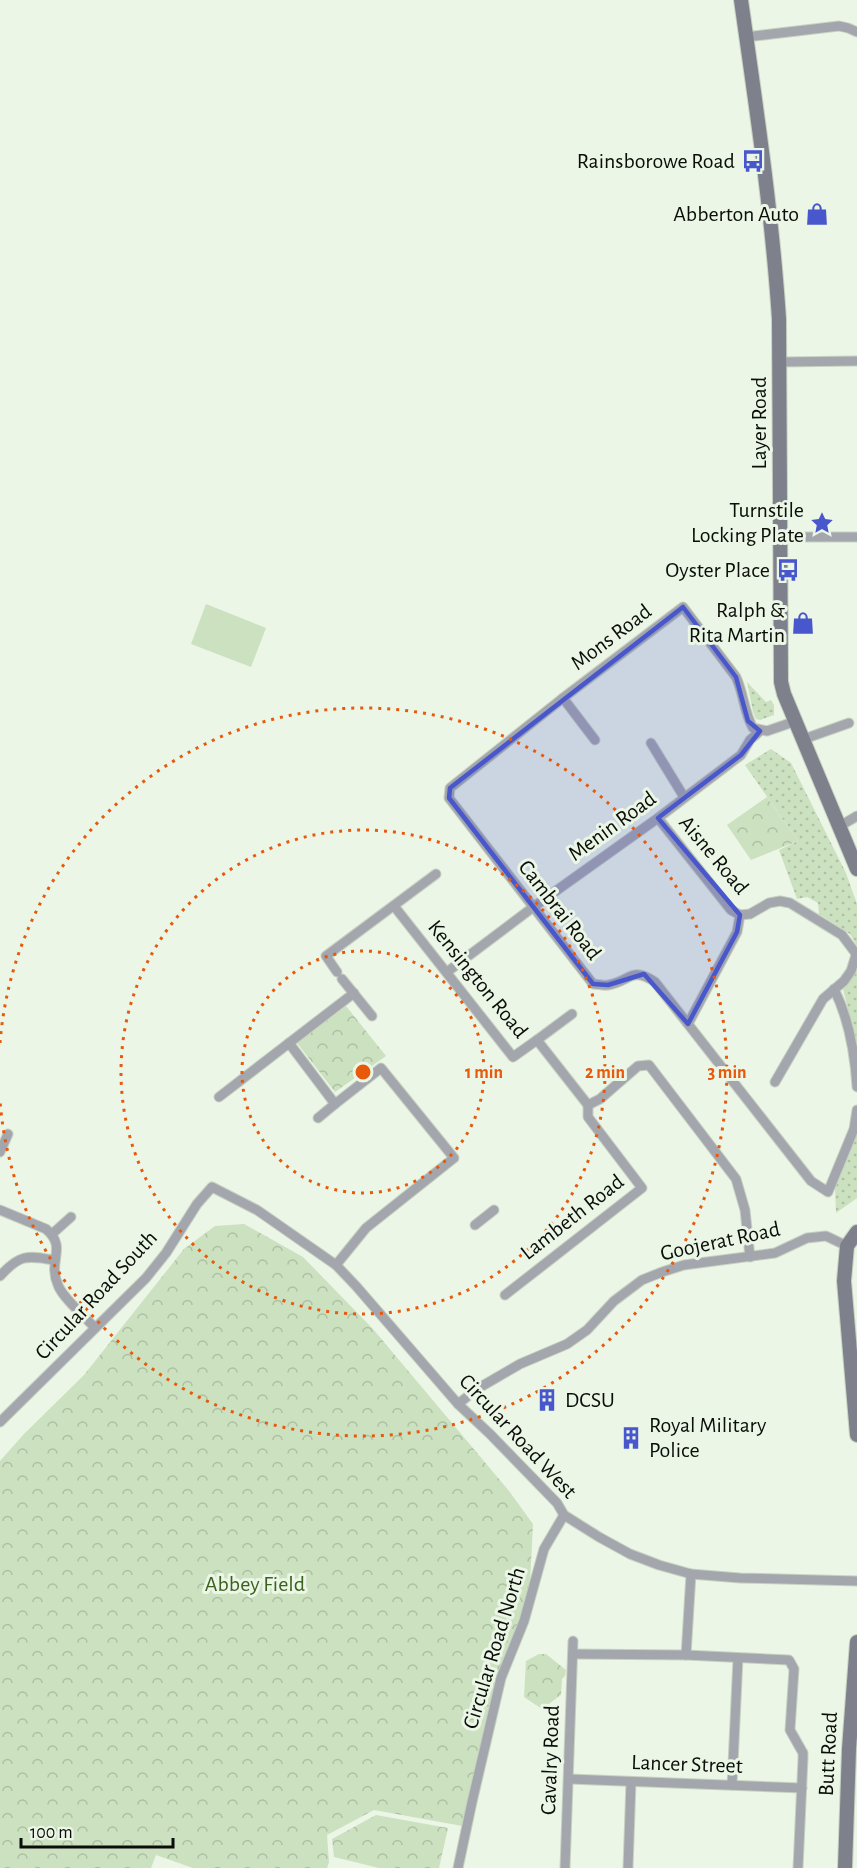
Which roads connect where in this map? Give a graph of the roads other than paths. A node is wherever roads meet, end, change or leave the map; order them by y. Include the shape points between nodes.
1 (741, 0) edge
2 (857, 32) edge
3 (746, 37) junction
4 (857, 361) edge
5 (780, 362) junction
6 (779, 537) junction
7 (857, 537) edge
8 (563, 698) junction
9 (796, 721) junction
10 (849, 723) dead end
11 (760, 731) junction
12 (804, 739) junction
13 (596, 740) dead end
14 (651, 744) dead end
15 (450, 788) joint
16 (684, 797) junction
17 (857, 816) edge
18 (658, 818) junction
19 (840, 826) junction
20 (857, 869) edge
21 (436, 874) dead end
22 (394, 906) junction
23 (532, 908) junction
24 (740, 915) junction
25 (856, 955) edge
26 (447, 972) junction
27 (834, 989) junction
28 (354, 993) junction
29 (572, 1014) dead end
30 (372, 1016) dead end
31 (688, 1024) junction
32 (537, 1040) junction
33 (289, 1043) junction
34 (775, 1082) dead end
35 (857, 1088) edge
36 (219, 1097) dead end
37 (334, 1104) junction
38 (588, 1105) junction
39 (857, 1110) edge
40 (318, 1118) dead end
41 (8, 1134) dead end
42 (0, 1152) edge
43 (212, 1187) joint
44 (0, 1210) edge
45 (494, 1210) dead end
46 (71, 1217) dead end
47 (475, 1225) dead end
48 (857, 1232) edge
49 (52, 1234) junction
50 (847, 1246) junction
51 (750, 1257) junction
52 (54, 1260) junction
53 (336, 1265) junction
54 (0, 1276) edge
55 (505, 1295) dead end
56 (95, 1328) junction
57 (853, 1337) edge
58 (458, 1404) junction
59 (0, 1422) edge
60 (857, 1435) edge
61 (564, 1515) junction
62 (691, 1574) junction
63 (857, 1581) edge
64 (573, 1641) dead end
65 (857, 1642) edge
66 (573, 1654) junction
67 (686, 1655) junction
68 (738, 1658) junction
69 (856, 1661) edge
70 (569, 1779) junction
71 (631, 1782) junction
72 (732, 1785) junction
73 (802, 1788) junction
74 (458, 1868) edge
75 (565, 1868) edge
76 (628, 1868) edge
77 (798, 1868) edge
78 (845, 1868) edge

1 - 3 main road, Layer Road
2 - 3 street via 839,26
3 - 5 main road, Layer Road via 776,277
4 - 5 street
5 - 6 main road, Layer Road
6 - 7 street
6 - 9 main road, Layer Road via 780,675
8 - 11 street, Mons Road via 683,607 736,677 748,721
8 - 13 street, Mons Road
8 - 15 street, Mons Road
9 - 11 street
9 - 12 main road, Layer Road
10 - 12 street
11 - 16 street, Menin Road via 741,755
12 - 19 main road, Layer Road
14 - 16 street, Menin Road
15 - 23 street, Cambrai Road via 448,798
16 - 18 street, Menin Road
17 - 19 street
18 - 23 street, Menin Road
18 - 24 street, Aisne Road via 731,910
19 - 20 main road, Layer Road
21 - 22 street
22 - 26 street, Kensington Road
22 - 28 street via 326,956
23 - 26 street, Menin Road
23 - 31 street, Cambrai Road via 593,984 608,985 644,974 656,982
24 - 25 street, Aisne Road via 769,903 790,903 842,935
24 - 31 street, Aisne Road via 737,932
25 - 27 street via 851,971
26 - 32 street, Kensington Road via 513,1057
27 - 34 street via 823,999
27 - 35 street via 845,1016
28 - 30 street
28 - 33 street
29 - 32 street, Kensington Road
31 - 39 street, Cambrai Road via 811,1181 828,1192 854,1129
32 - 38 street, Kensington Road
33 - 36 street
33 - 37 street
37 - 40 street
37 - 53 street via 381,1068 454,1158 366,1228
38 - 51 street via 638,1066 649,1065 736,1179 745,1210
38 - 55 street, Lambeth Road via 588,1117 642,1188
41 - 42 street
43 - 53 street, Circular Road West via 257,1210
43 - 56 street, Circular Road South via 146,1278
44 - 49 street
45 - 47 street
46 - 49 street
48 - 50 main road
49 - 52 street via 57,1242
50 - 51 street, Goojerat Road via 826,1236 807,1238 775,1253
50 - 57 main road via 844,1281
51 - 58 street, Goojerat Road via 684,1265 642,1280 567,1344 520,1364
52 - 54 street via 22,1257
52 - 56 street via 59,1289
53 - 58 street, Circular Road West
56 - 59 street, Circular Road South
57 - 60 main road
58 - 61 street, Circular Road West via 557,1503
61 - 62 street, Circular Road West via 630,1554
61 - 74 street, Circular Road North via 544,1549 524,1621 501,1678
62 - 63 street, Circular Road West
62 - 67 street
64 - 66 street, Cavalry Road
65 - 69 main road, Butt Road
66 - 67 street
66 - 70 street, Cavalry Road
67 - 68 street
68 - 72 street
68 - 73 street via 789,1660 794,1669 790,1730 803,1753
69 - 78 main road, Butt Road
70 - 71 street, Lancer Street
70 - 75 street, Cavalry Road
71 - 72 street, Lancer Street
71 - 76 street
72 - 73 street, Lancer Street
73 - 77 street

